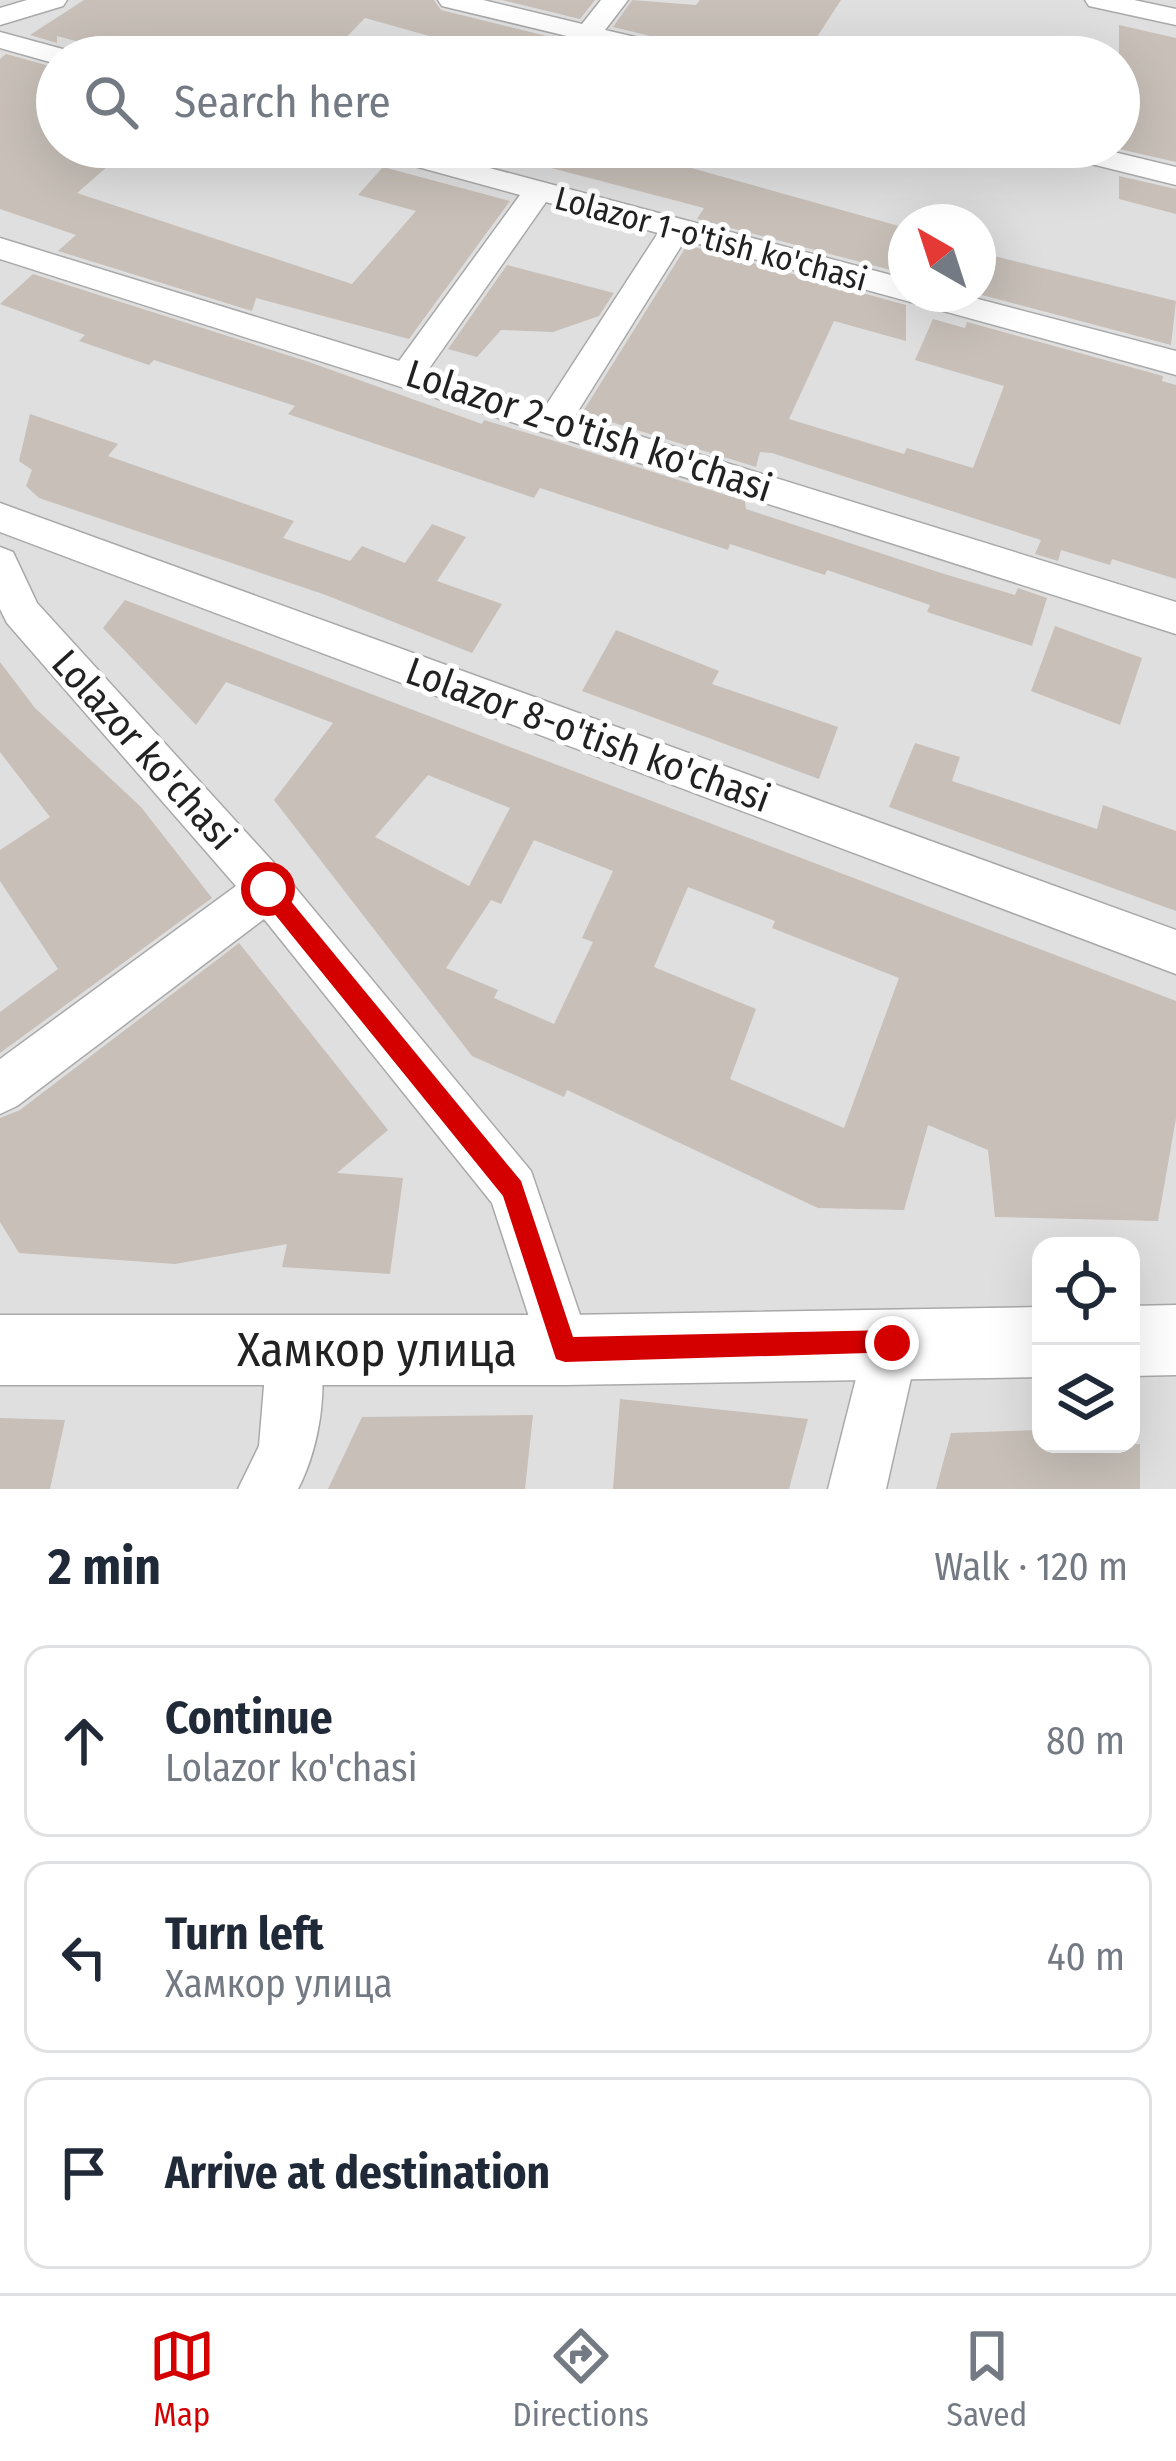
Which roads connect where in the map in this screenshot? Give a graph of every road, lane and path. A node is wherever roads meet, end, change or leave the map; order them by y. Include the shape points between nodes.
1 (54, 0) edge
2 (451, 0) edge
3 (615, 0) edge
4 (1098, 0) edge
5 (0, 17) edge
6 (1176, 17) edge
7 (588, 33) junction
8 (586, 36) edge
9 (600, 36) edge
10 (0, 40) edge
11 (36, 50) edge
12 (1140, 167) edge
13 (452, 168) edge
14 (482, 168) edge
15 (477, 175) junction
16 (1176, 176) edge
17 (537, 193) junction
18 (676, 229) junction
19 (0, 248) edge
20 (888, 285) edge
21 (987, 312) edge
22 (1176, 363) edge
23 (408, 374) junction
24 (555, 419) junction
25 (0, 517) edge
26 (0, 562) edge
27 (1176, 618) edge
28 (268, 889) junction
29 (1176, 952) edge
30 (0, 1089) edge
31 (1176, 1340) edge
32 (1140, 1341) edge
33 (1032, 1342) edge
34 (892, 1343) junction
35 (0, 1350) edge
36 (294, 1350) junction
37 (565, 1350) junction
38 (267, 1489) edge
39 (857, 1489) edge

1 - 5 street
2 - 7 street
3 - 7 street
4 - 6 street
7 - 8 street
7 - 9 street
10 - 11 street
12 - 16 street
13 - 15 street, Lolazor 1-o'tish ko'chasi
14 - 15 street
15 - 17 street, Lolazor 1-o'tish ko'chasi
17 - 18 street, Lolazor 1-o'tish ko'chasi
17 - 23 street
18 - 20 street, Lolazor 1-o'tish ko'chasi
18 - 24 street
19 - 23 street, Lolazor 2-o'tish ko'chasi
21 - 22 street, Lolazor 1-o'tish ko'chasi
23 - 24 street, Lolazor 2-o'tish ko'chasi
24 - 27 street, Lolazor 2-o'tish ko'chasi
25 - 29 street, Lolazor 8-o'tish ko'chasi
26 - 28 street, Lolazor ko'chasi via 21,612
28 - 30 street
28 - 37 street, Lolazor ko'chasi via 513,1190
31 - 32 street
33 - 34 street, Хамкор улица
34 - 37 street, Хамкор улица
34 - 39 street
35 - 36 street, Хамкор улица
36 - 37 street, Хамкор улица
36 - 38 street via 287,1451

